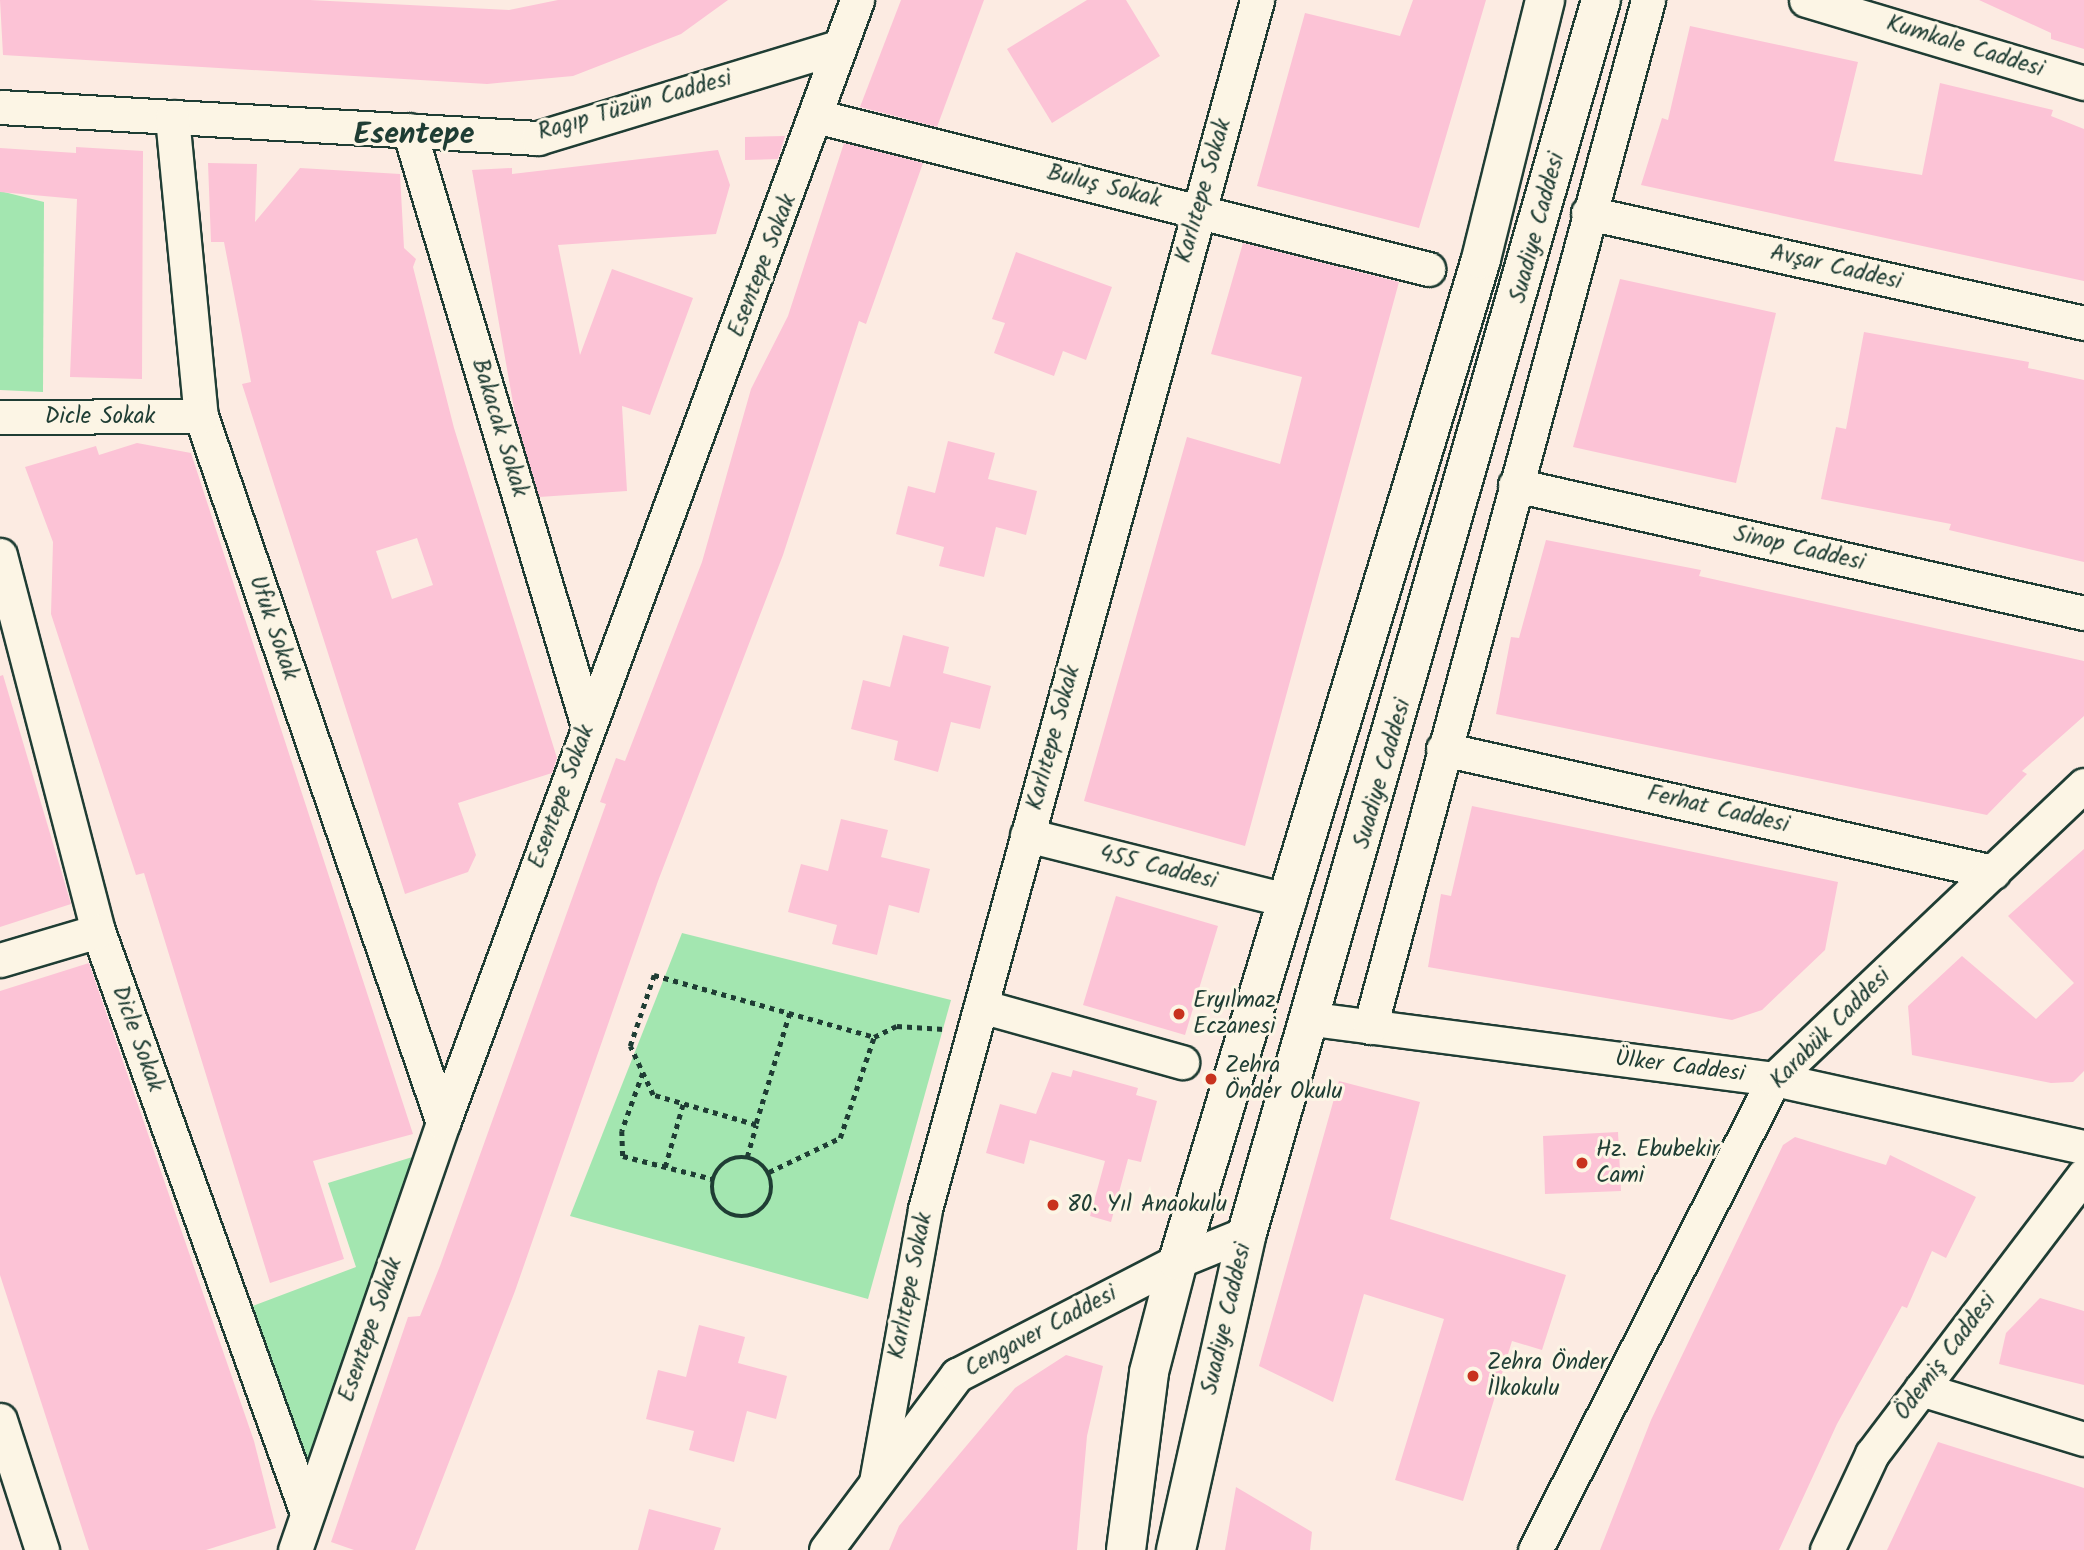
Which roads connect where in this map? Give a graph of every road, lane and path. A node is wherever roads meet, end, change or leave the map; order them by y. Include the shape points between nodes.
1 (857, 0) edge
2 (1257, 0) edge
3 (1545, 0) edge
4 (1601, 0) edge
5 (1648, 0) edge
6 (1806, 0) edge
7 (838, 47) junction
8 (2084, 83) edge
9 (0, 107) edge
10 (172, 117) junction
11 (819, 117) junction
12 (409, 130) junction
13 (1198, 211) junction
14 (1588, 213) junction
15 (1428, 270) dead end
16 (2084, 323) edge
17 (201, 416) junction
18 (0, 417) edge
19 (1515, 485) junction
20 (0, 555) edge
21 (2084, 613) edge
22 (588, 726) junction
23 (1443, 749) junction
24 (2084, 785) edge
25 (1027, 835) junction
26 (1993, 872) junction
27 (1289, 901) junction
28 (98, 931) junction
29 (0, 960) edge
30 (981, 1006) junction
31 (790, 1013) junction
32 (1312, 1019) junction
33 (1370, 1027) junction
34 (874, 1037) junction
35 (972, 1038) junction
36 (1182, 1062) dead end
37 (643, 1073) junction
38 (1774, 1079) junction
39 (683, 1103) junction
40 (443, 1123) junction
41 (756, 1125) junction
42 (2084, 1147) edge
43 (747, 1157) junction
44 (665, 1167) junction
45 (769, 1172) junction
46 (2084, 1175) edge
47 (713, 1179) junction
48 (1247, 1233) junction
49 (1178, 1261) junction
50 (1921, 1389) junction
51 (0, 1420) edge
52 (2084, 1439) edge
53 (876, 1482) junction
54 (307, 1513) junction
55 (42, 1550) edge
56 (295, 1550) edge
57 (826, 1550) edge
58 (1126, 1550) edge
59 (1176, 1550) edge
60 (1535, 1550) edge
61 (1828, 1550) edge

1 - 7 street
2 - 13 street, Karlıtepe Sokak
3 - 27 main road, Suadiye Caddesi via 1481,259
4 - 32 main road, Suadiye Caddesi
5 - 14 street
6 - 8 street, Kumkale Caddesi
7 - 11 street, Esentepe Sokak
7 - 12 street, Ragıp Tüzün Caddesi via 538,138
9 - 10 street, Ragıp Tüzün Caddesi
10 - 12 street, Ragıp Tüzün Caddesi
10 - 17 street, Ufuk Sokak
11 - 13 street, Buluş Sokak
11 - 22 street, Esentepe Sokak
12 - 22 street, Bakacak Sokak
13 - 15 street, Buluş Sokak
13 - 25 street, Karlıtepe Sokak
14 - 16 street, Avşar Caddesi
14 - 19 street
17 - 18 street, Dicle Sokak
17 - 40 street, Ufuk Sokak
19 - 21 street, Sinop Caddesi
19 - 23 street
20 - 28 street, Dicle Sokak
22 - 40 street, Esentepe Sokak
23 - 26 street, Ferhat Caddesi
23 - 33 street
24 - 26 street, Karabük Caddesi
25 - 27 street, 455 Caddesi
25 - 30 street, Karlıtepe Sokak
26 - 38 street, Karabük Caddesi
27 - 49 main road, Suadiye Caddesi
28 - 29 street
28 - 54 street, Dicle Sokak
30 - 35 street, Karlıtepe Sokak
30 - 36 street
31 - 34 path
31 - 37 path via 654,975 630,1046
31 - 41 path
32 - 33 street, Ülker Caddesi
32 - 48 main road, Suadiye Caddesi
33 - 38 street, Ülker Caddesi
34 - 35 path via 897,1026 929,1024
34 - 45 path via 840,1138
35 - 53 street, Karlıtepe Sokak via 925,1209
37 - 39 path via 653,1095
37 - 44 path via 619,1147 623,1156
38 - 42 street, Ülker Caddesi
38 - 60 street, Karabük Caddesi
39 - 41 path
39 - 44 path
40 - 54 street, Esentepe Sokak
41 - 43 path
43 - 45 path
43 - 47 path via 722,1164
44 - 47 path
45 - 47 path via 769,1201 746,1217 719,1207
46 - 50 street, Ödemiş Caddesi
48 - 49 street, Cengaver Caddesi
48 - 59 main road, Suadiye Caddesi
49 - 53 street, Cengaver Caddesi via 957,1375
49 - 58 main road, Suadiye Caddesi via 1149,1372
50 - 52 street
50 - 61 street, Ödemiş Caddesi via 1872,1454
51 - 55 street
53 - 57 street, Cengaver Caddesi
54 - 56 street, Esentepe Sokak

